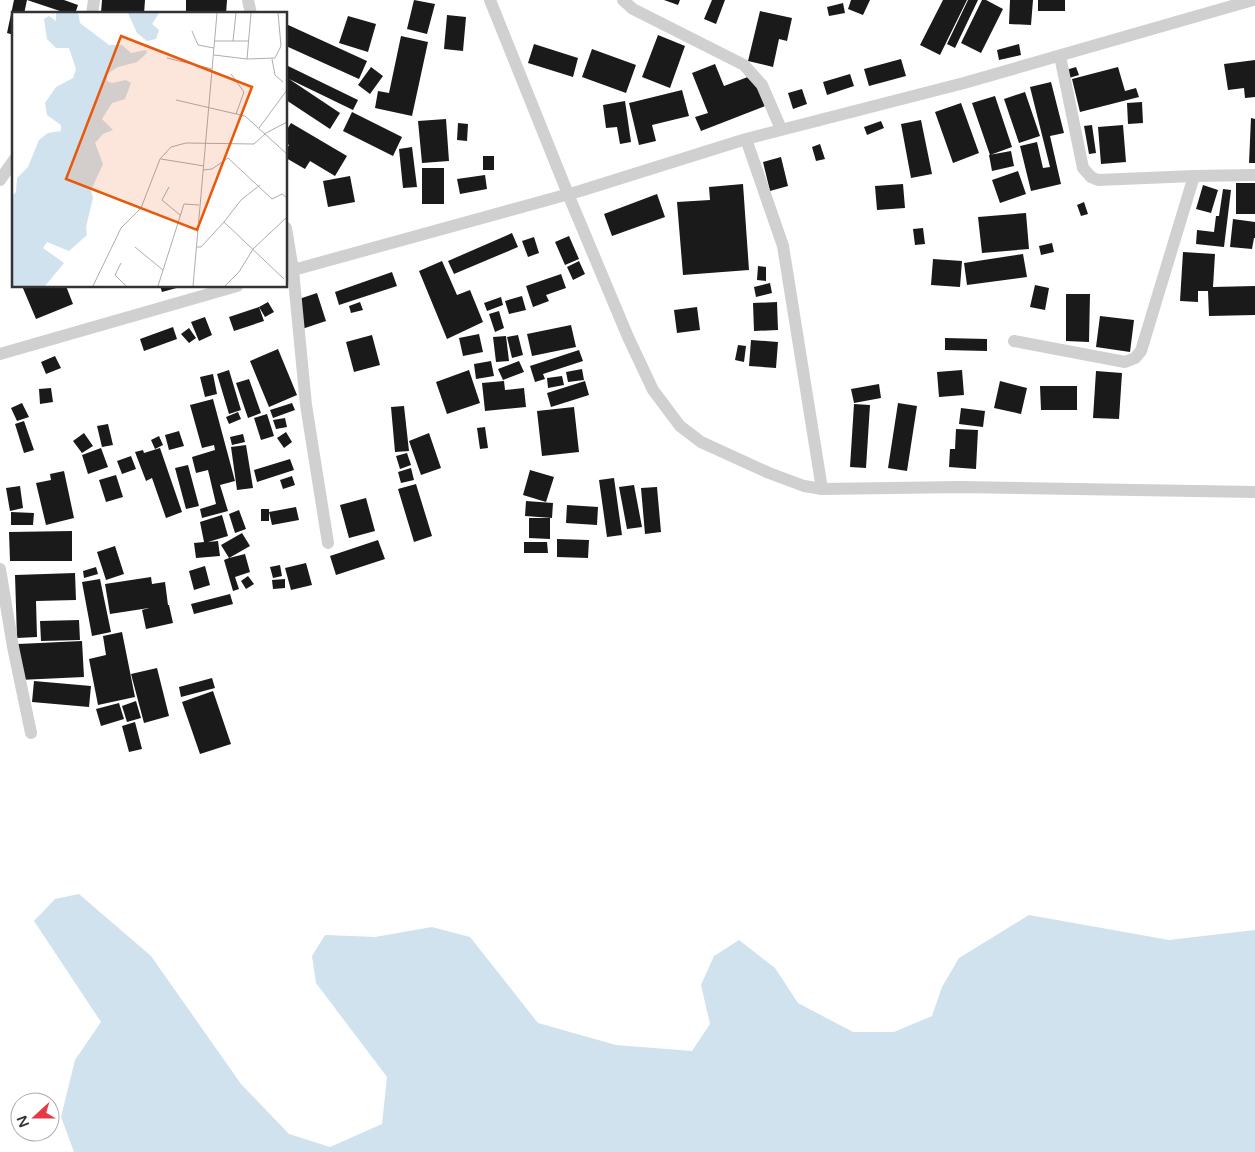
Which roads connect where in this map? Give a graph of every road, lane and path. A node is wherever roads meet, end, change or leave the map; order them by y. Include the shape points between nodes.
1 (490, 0) edge
2 (622, 0) edge
3 (1253, 0) edge
4 (1060, 56) junction
5 (781, 130) junction
6 (746, 138) junction
7 (12, 163) edge
8 (1255, 175) edge
9 (1194, 176) junction
10 (0, 180) edge
11 (568, 194) junction
12 (288, 250) edge
13 (290, 271) edge
14 (230, 288) edge
15 (1014, 341) dead end
16 (0, 354) edge
17 (822, 489) junction
18 (1255, 492) edge
19 (328, 543) dead end
20 (0, 569) edge
21 (31, 733) dead end

1 - 11 street
2 - 5 street via 633,9 744,65 762,85
3 - 4 street
4 - 5 street
4 - 9 street via 1083,168 1091,177 1098,180
5 - 6 street
6 - 11 street
6 - 17 street via 783,246
7 - 10 street
8 - 9 street
9 - 15 street via 1141,351 1135,358 1125,362
11 - 13 street
11 - 17 street via 653,390 680,426 701,442 769,473
12 - 13 street
13 - 19 street via 306,406
14 - 16 street
17 - 18 street via 961,487
20 - 21 street

